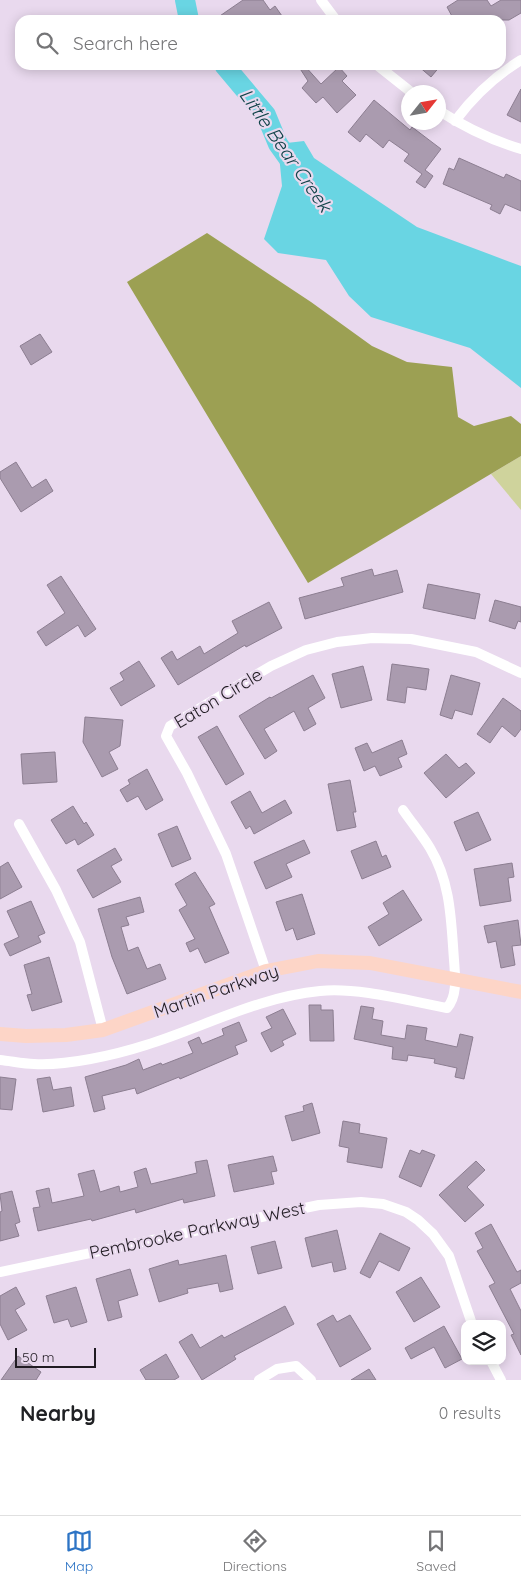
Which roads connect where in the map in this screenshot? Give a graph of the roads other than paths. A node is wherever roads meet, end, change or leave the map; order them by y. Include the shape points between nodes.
1 (320, 0) edge
2 (332, 15) edge
3 (521, 60) edge
4 (382, 70) edge
5 (402, 85) edge
6 (446, 115) edge
7 (455, 121) junction
8 (521, 149) edge
9 (521, 673) edge
10 (403, 810) dead end
11 (19, 824) dead end
12 (266, 971) junction
13 (455, 979) junction
14 (521, 992) edge
15 (103, 1030) junction
16 (0, 1034) edge
17 (0, 1060) edge
18 (0, 1272) edge
19 (471, 1320) edge
20 (493, 1365) edge
21 (259, 1380) edge
22 (311, 1380) edge
23 (501, 1380) edge

1 - 2 street
3 - 7 street via 486,85
4 - 5 street
6 - 7 street
7 - 8 street
9 - 12 street, Eaton Circle via 476,652 411,639 372,638 338,642 306,650 271,666 170,726 166,736 226,854
10 - 13 street via 430,848 446,885
11 - 15 street via 56,890 80,942
12 - 13 street, Martin Parkway via 318,961 370,963
12 - 15 street, Martin Parkway
13 - 14 street, Martin Parkway
13 - 17 street via 453,1002 447,1008 364,993 321,991 249,1007 145,1046 81,1061 35,1064
15 - 16 street, Martin Parkway via 66,1035
18 - 19 street, Pembrooke Parkway West via 320,1205 383,1204 406,1212 433,1234 449,1256
20 - 23 street
21 - 22 street via 277,1369 296,1366

